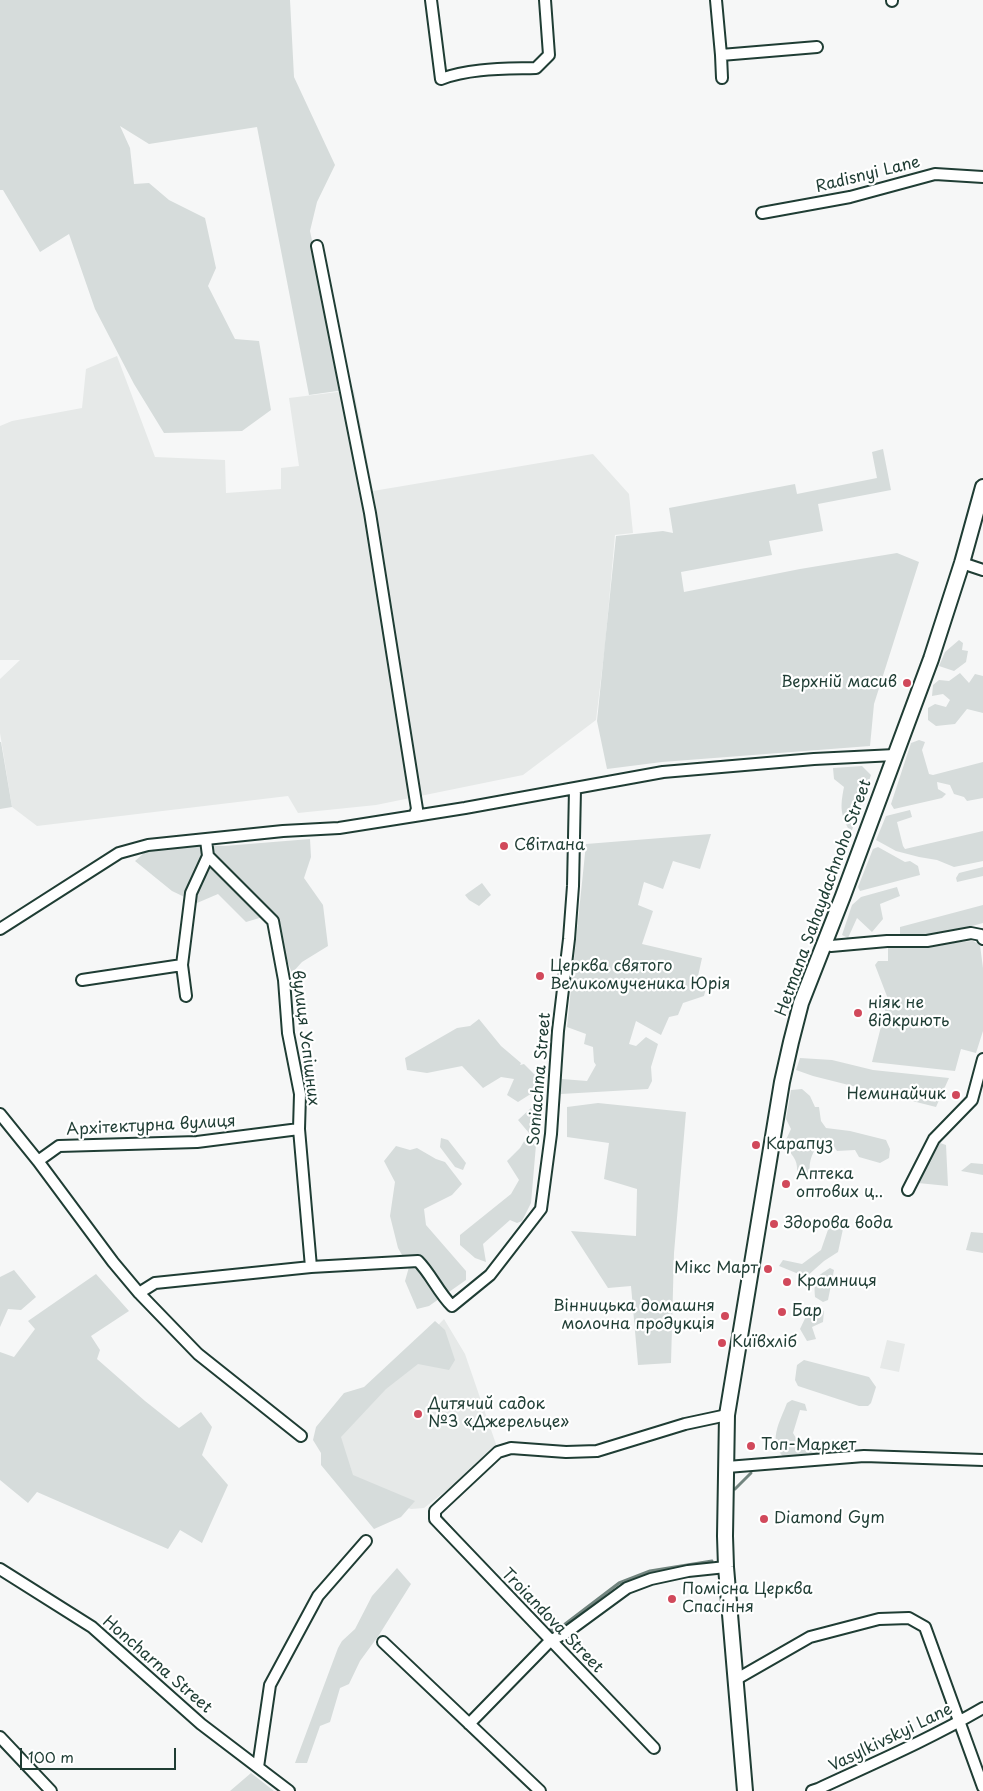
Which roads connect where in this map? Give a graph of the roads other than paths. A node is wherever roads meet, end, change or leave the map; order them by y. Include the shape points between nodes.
1 (431, 0) edge
2 (545, 0) edge
3 (716, 0) edge
4 (817, 47) dead end
5 (721, 55) junction
6 (722, 78) dead end
7 (983, 177) edge
8 (762, 213) dead end
9 (317, 246) dead end
10 (983, 487) edge
11 (962, 563) junction
12 (983, 570) edge
13 (894, 755) junction
14 (575, 789) junction
15 (414, 816) junction
16 (206, 840) junction
17 (208, 856) junction
18 (0, 929) edge
19 (982, 935) edge
20 (823, 944) junction
21 (182, 965) junction
22 (82, 980) dead end
23 (186, 996) dead end
24 (983, 1059) edge
25 (0, 1114) edge
26 (299, 1129) junction
27 (38, 1161) junction
28 (908, 1190) dead end
29 (311, 1267) junction
30 (139, 1293) junction
31 (727, 1415) junction
32 (301, 1436) dead end
33 (983, 1460) edge
34 (727, 1467) junction
35 (366, 1541) dead end
36 (726, 1566) junction
37 (0, 1569) edge
38 (550, 1641) junction
39 (383, 1642) dead end
40 (735, 1680) junction
41 (983, 1708) edge
42 (960, 1722) junction
43 (469, 1724) junction
44 (0, 1737) edge
45 (654, 1748) dead end
46 (258, 1767) junction
47 (983, 1787) edge
48 (51, 1791) edge
49 (289, 1791) edge
50 (540, 1791) edge
51 (745, 1791) edge
52 (812, 1791) edge

1 - 2 street via 441,79 494,70 536,68 549,55
3 - 5 street
4 - 5 street
5 - 6 street
7 - 8 street, Radisnyi Lane via 935,174 850,197
9 - 15 street via 370,513 417,809
10 - 11 main road, Hetmana Sahaydachnoho Street
11 - 12 street
11 - 13 main road, Hetmana Sahaydachnoho Street
13 - 14 street via 663,772
13 - 20 main road, Hetmana Sahaydachnoho Street
14 - 15 street
14 - 29 street, Soniachna Street via 569,939 541,1209 490,1275 452,1306 418,1261
15 - 16 street via 339,828
16 - 17 street
16 - 18 street via 148,845 119,853
17 - 21 street via 191,893
17 - 26 street, вулиця Успішних via 273,922 300,1094
19 - 20 street via 970,933 927,940
20 - 31 main road, Hetmana Sahaydachnoho Street via 801,1003 782,1082
21 - 22 street
21 - 23 street
24 - 28 street via 972,1100 934,1139
25 - 27 street
26 - 27 street, Архітектурна вулиця via 197,1142 59,1146
26 - 29 street, вулиця Успішних
27 - 30 street
29 - 30 street via 155,1283
30 - 32 street via 198,1354
31 - 34 main road, Hetmana Sahaydachnoho Street
31 - 38 street, Troiandova Street via 685,1424 597,1451 512,1448 498,1452 435,1511 435,1519
33 - 34 street via 864,1456
34 - 36 main road, Hetmana Sahaydachnoho Street
35 - 46 street via 318,1596 270,1684
36 - 38 street via 651,1579 627,1588
36 - 40 main road, Hetmana Sahaydachnoho Street
37 - 46 street, Honcharna Street via 92,1627 201,1724
38 - 43 street
38 - 45 street, Troiandova Street
39 - 43 street
40 - 42 street via 810,1637 879,1619 909,1618 925,1627
40 - 51 main road, Hetmana Sahaydachnoho Street
41 - 42 street, Vasylkivskyi Lane
42 - 47 street
42 - 52 street, Vasylkivskyi Lane
43 - 50 street
44 - 48 street
46 - 49 street, Honcharna Street

